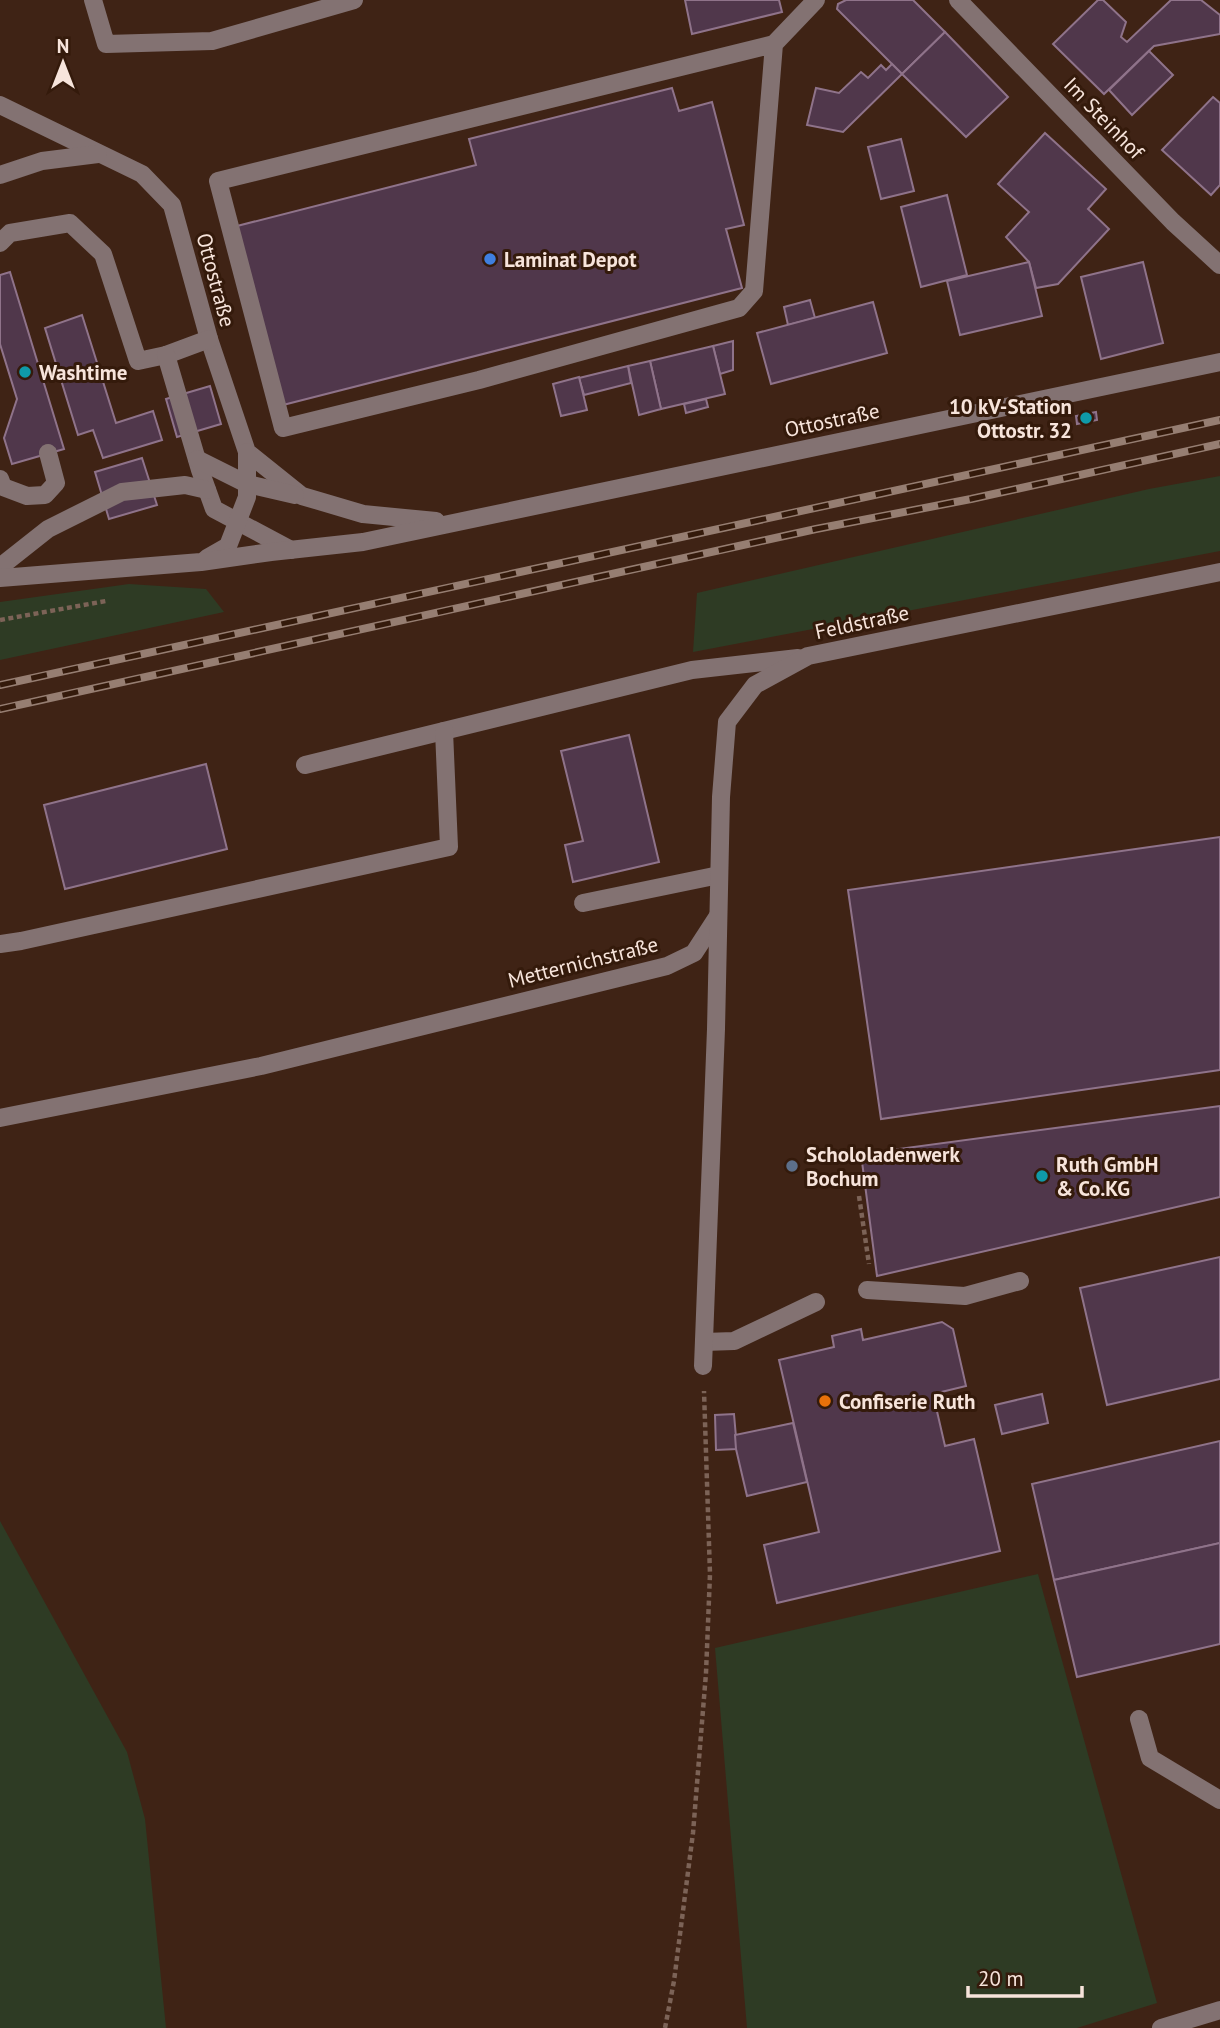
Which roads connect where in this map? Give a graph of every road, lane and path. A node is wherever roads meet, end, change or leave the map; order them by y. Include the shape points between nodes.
1 (93, 0) edge
2 (354, 0) edge
3 (816, 0) edge
4 (958, 0) edge
5 (774, 44) junction
6 (0, 106) edge
7 (98, 154) junction
8 (0, 175) edge
9 (0, 243) edge
10 (1220, 265) edge
11 (209, 339) junction
12 (166, 355) junction
13 (1220, 362) edge
14 (247, 452) junction
15 (48, 453) dead end
16 (197, 459) junction
17 (0, 479) edge
18 (247, 484) junction
19 (207, 490) junction
20 (302, 496) junction
21 (237, 523) junction
22 (454, 523) junction
23 (292, 550) junction
24 (201, 562) junction
25 (0, 567) edge
26 (1220, 572) edge
27 (0, 578) edge
28 (808, 656) junction
29 (444, 731) junction
30 (305, 765) dead end
31 (719, 875) junction
32 (583, 903) dead end
33 (718, 916) junction
34 (0, 944) edge
35 (0, 1118) edge
36 (859, 1196) dead end
37 (869, 1265) dead end
38 (1020, 1281) dead end
39 (867, 1290) dead end
40 (816, 1302) dead end
41 (704, 1342) junction
42 (702, 1366) joint
43 (1139, 1719) dead end
44 (1220, 1800) edge
45 (1220, 2010) edge
46 (666, 2028) edge
47 (1161, 2028) edge

1 - 2 street via 106,44 212,41
3 - 5 street
4 - 10 street, Im Steinhof
5 - 5 street via 218,181 283,428 739,308 754,291
6 - 7 street, Ottostraße
7 - 8 street via 42,161
7 - 11 street, Ottostraße via 142,174 172,205
9 - 12 street via 10,233 70,223 103,254 138,361
11 - 12 street
11 - 14 street, Ottostraße
12 - 16 street
13 - 22 street, Ottostraße
14 - 18 street, Ottostraße
14 - 20 street, Ottostraße
15 - 17 street via 56,483 45,495 27,496 3,487
16 - 18 street
16 - 19 street
18 - 20 street
18 - 21 street, Ottostraße
19 - 21 street via 214,509
19 - 25 street via 185,485 122,492 48,529
20 - 22 street, Ottostraße via 363,514
21 - 23 street
21 - 24 street, Ottostraße via 228,546
22 - 23 street, Ottostraße via 363,542
23 - 24 street, Ottostraße
24 - 27 street, Ottostraße
26 - 28 street, Feldstraße
28 - 29 street via 692,670
28 - 31 street, Feldstraße via 755,685 727,722
29 - 30 street
29 - 34 street via 449,847
31 - 32 street
31 - 33 street, Feldstraße
33 - 35 street, Metternichstraße via 694,953 667,966 261,1066
33 - 41 street
36 - 37 path
38 - 39 street via 965,1296
40 - 41 street via 734,1341
41 - 42 street
42 - 46 path via 710,1574 706,1674 694,1833
43 - 44 street via 1150,1758
45 - 47 street

